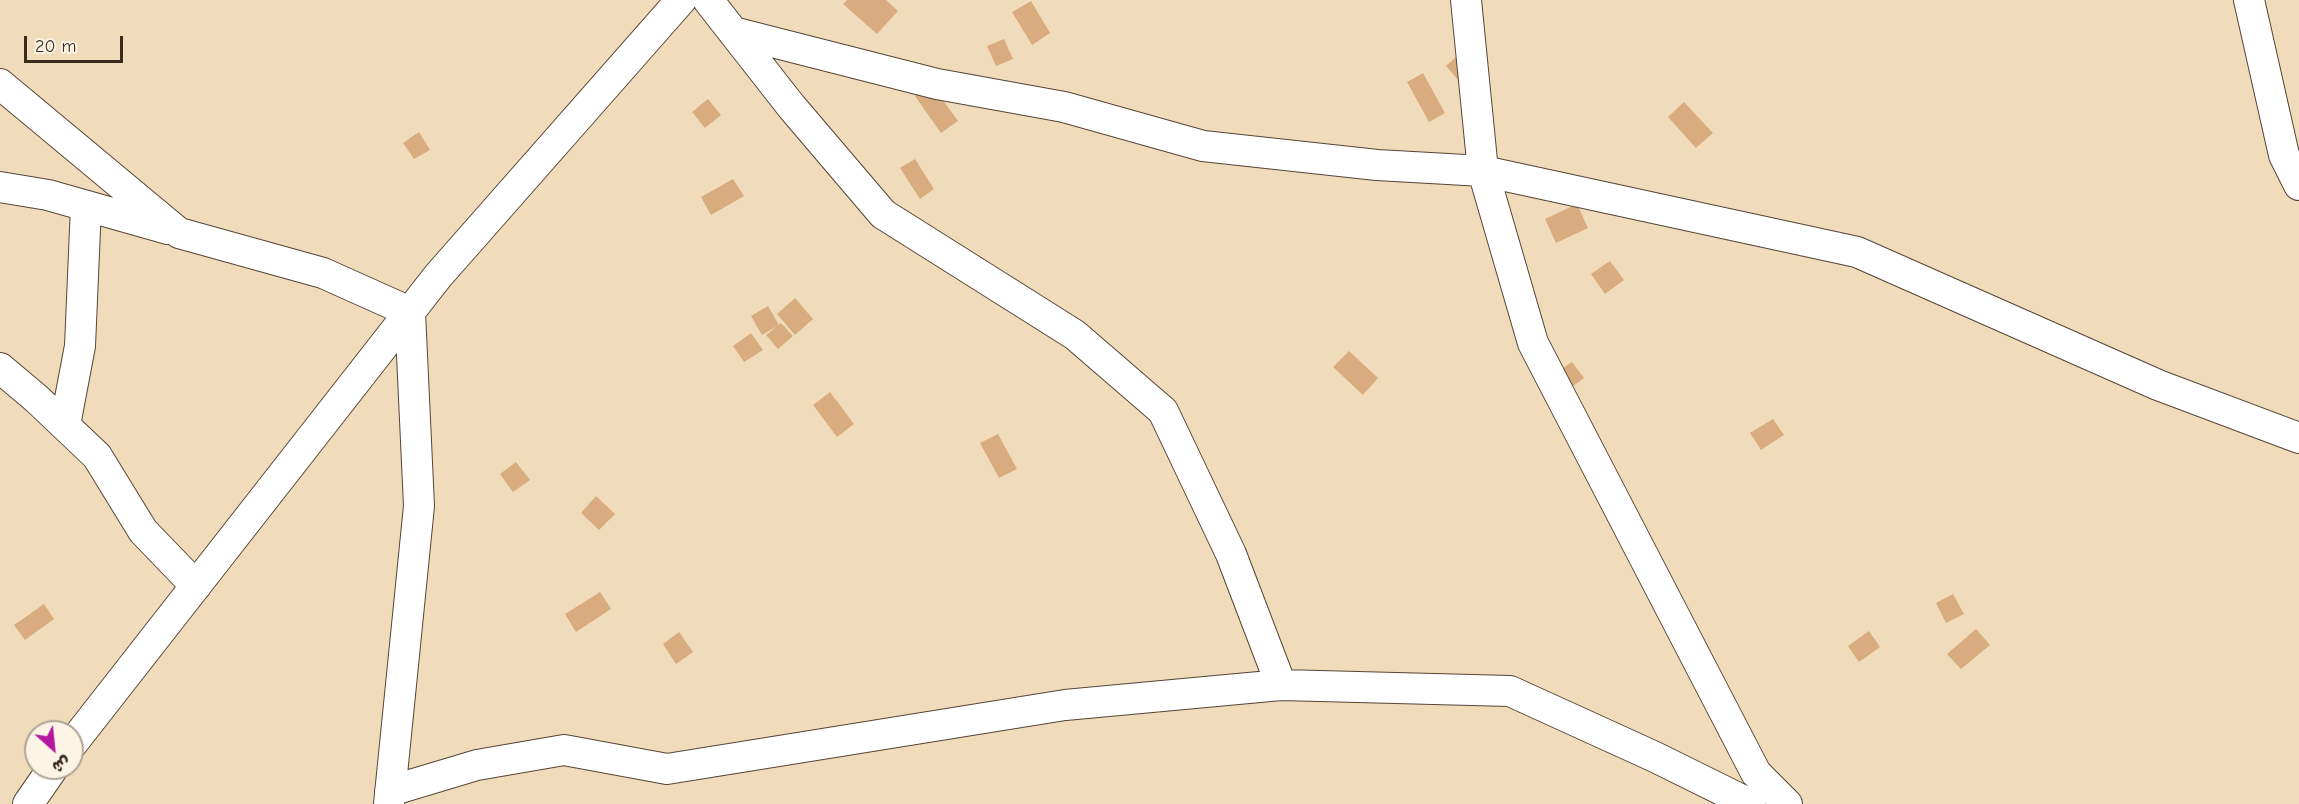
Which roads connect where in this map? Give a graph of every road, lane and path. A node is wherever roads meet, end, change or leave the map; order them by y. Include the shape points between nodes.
1 (681, 0) edge
2 (708, 0) edge
3 (1466, 0) edge
4 (2249, 0) edge
5 (733, 33) junction
6 (0, 84) edge
7 (1483, 171) junction
8 (2299, 185) edge
9 (0, 187) edge
10 (86, 206) junction
11 (179, 233) junction
12 (410, 312) junction
13 (0, 368) edge
14 (65, 425) junction
15 (2299, 438) edge
16 (195, 586) junction
17 (1281, 685) junction
18 (84, 729) edge
19 (45, 780) edge
20 (389, 798) edge
21 (28, 804) edge
22 (1750, 804) edge
23 (1787, 804) edge

1 - 12 street
2 - 5 street
3 - 7 street
4 - 8 street via 2284,155
5 - 7 street via 937,84 1064,107 1203,146 1377,165
5 - 17 street via 883,214 1075,335 1163,411 1232,554
6 - 11 street
7 - 15 street via 1857,252 2158,385
7 - 23 street via 1533,343 1756,773
9 - 10 street
10 - 11 street
10 - 14 street via 81,346
11 - 12 street via 323,273
12 - 16 street
12 - 20 street via 419,506
13 - 14 street
14 - 16 street via 97,456 143,531
16 - 18 street
17 - 20 street via 1065,705 667,769 564,750 477,765
17 - 22 street via 1510,691
19 - 21 street

